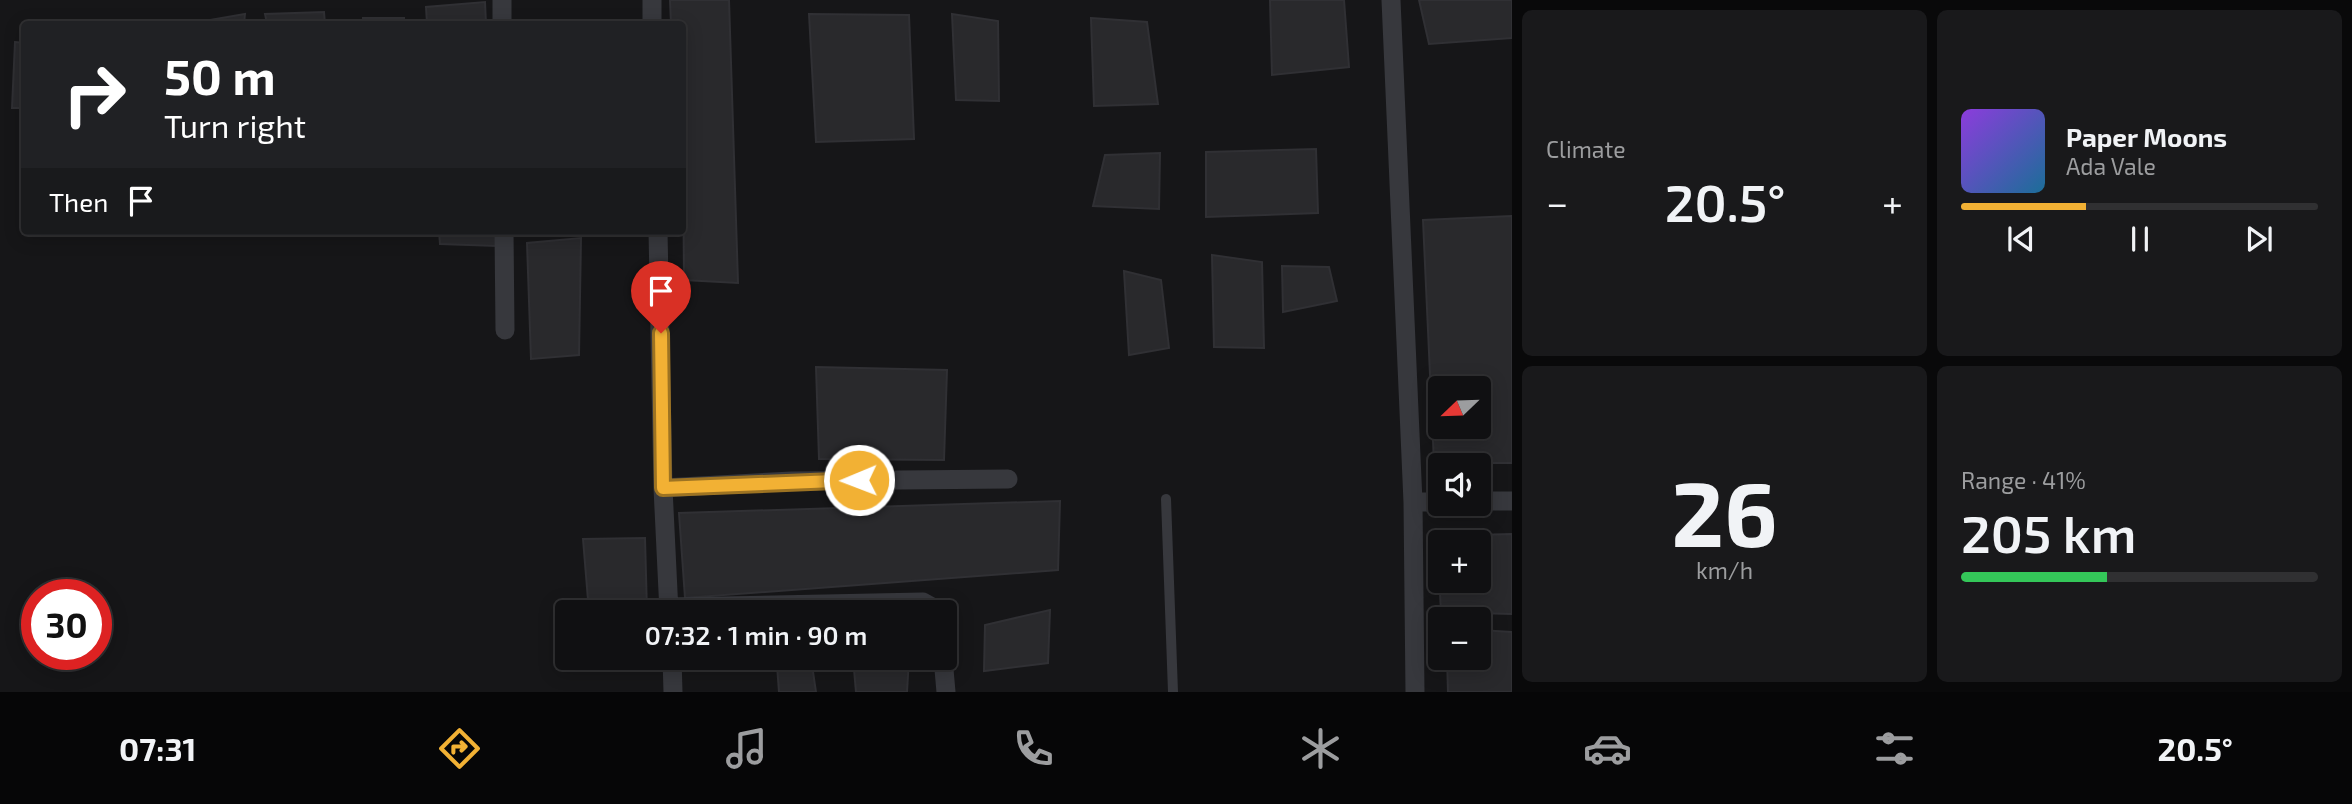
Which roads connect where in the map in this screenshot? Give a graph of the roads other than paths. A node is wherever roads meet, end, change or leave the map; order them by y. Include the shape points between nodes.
1 (502, 0) edge
2 (652, 0) edge
3 (1391, 0) edge
4 (502, 21) edge
5 (652, 21) edge
6 (504, 235) edge
7 (658, 235) edge
8 (505, 330) dead end
9 (1008, 479) dead end
10 (663, 488) junction
11 (1166, 499) dead end
12 (1491, 501) edge
13 (1512, 501) edge
14 (1413, 502) junction
15 (1428, 502) edge
16 (669, 600) edge
17 (672, 670) edge
18 (944, 670) edge
19 (673, 692) edge
20 (946, 692) edge
21 (1173, 692) edge
22 (1415, 692) edge

1 - 4 street
2 - 5 street
3 - 14 street
6 - 8 street
7 - 10 street
9 - 10 street
10 - 16 street
11 - 21 lane
12 - 13 street
14 - 15 street
14 - 22 street
17 - 19 street
18 - 20 street

